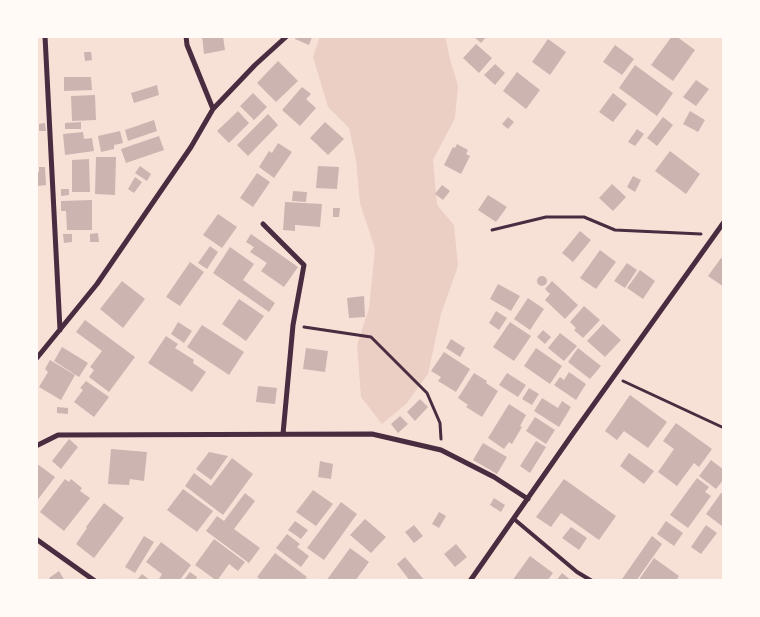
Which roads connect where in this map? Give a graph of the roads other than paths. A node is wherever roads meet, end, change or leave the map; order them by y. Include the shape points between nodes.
1 (45, 36) edge
2 (186, 36) edge
3 (287, 36) edge
4 (213, 109) junction
5 (724, 222) edge
6 (263, 224) dead end
7 (60, 330) junction
8 (36, 359) edge
9 (283, 434) junction
10 (36, 446) edge
11 (528, 499) junction
12 (514, 519) junction
13 (36, 539) edge
14 (96, 581) edge
15 (470, 581) edge
16 (592, 581) edge

1 - 7 street
2 - 4 street
3 - 4 street
4 - 7 street via 191,147 103,276
5 - 11 street
6 - 9 street via 304,265 292,325
7 - 8 street
9 - 10 street via 58,435
9 - 11 street via 372,434 441,450
11 - 12 street
12 - 15 street
12 - 16 lane
13 - 14 street

